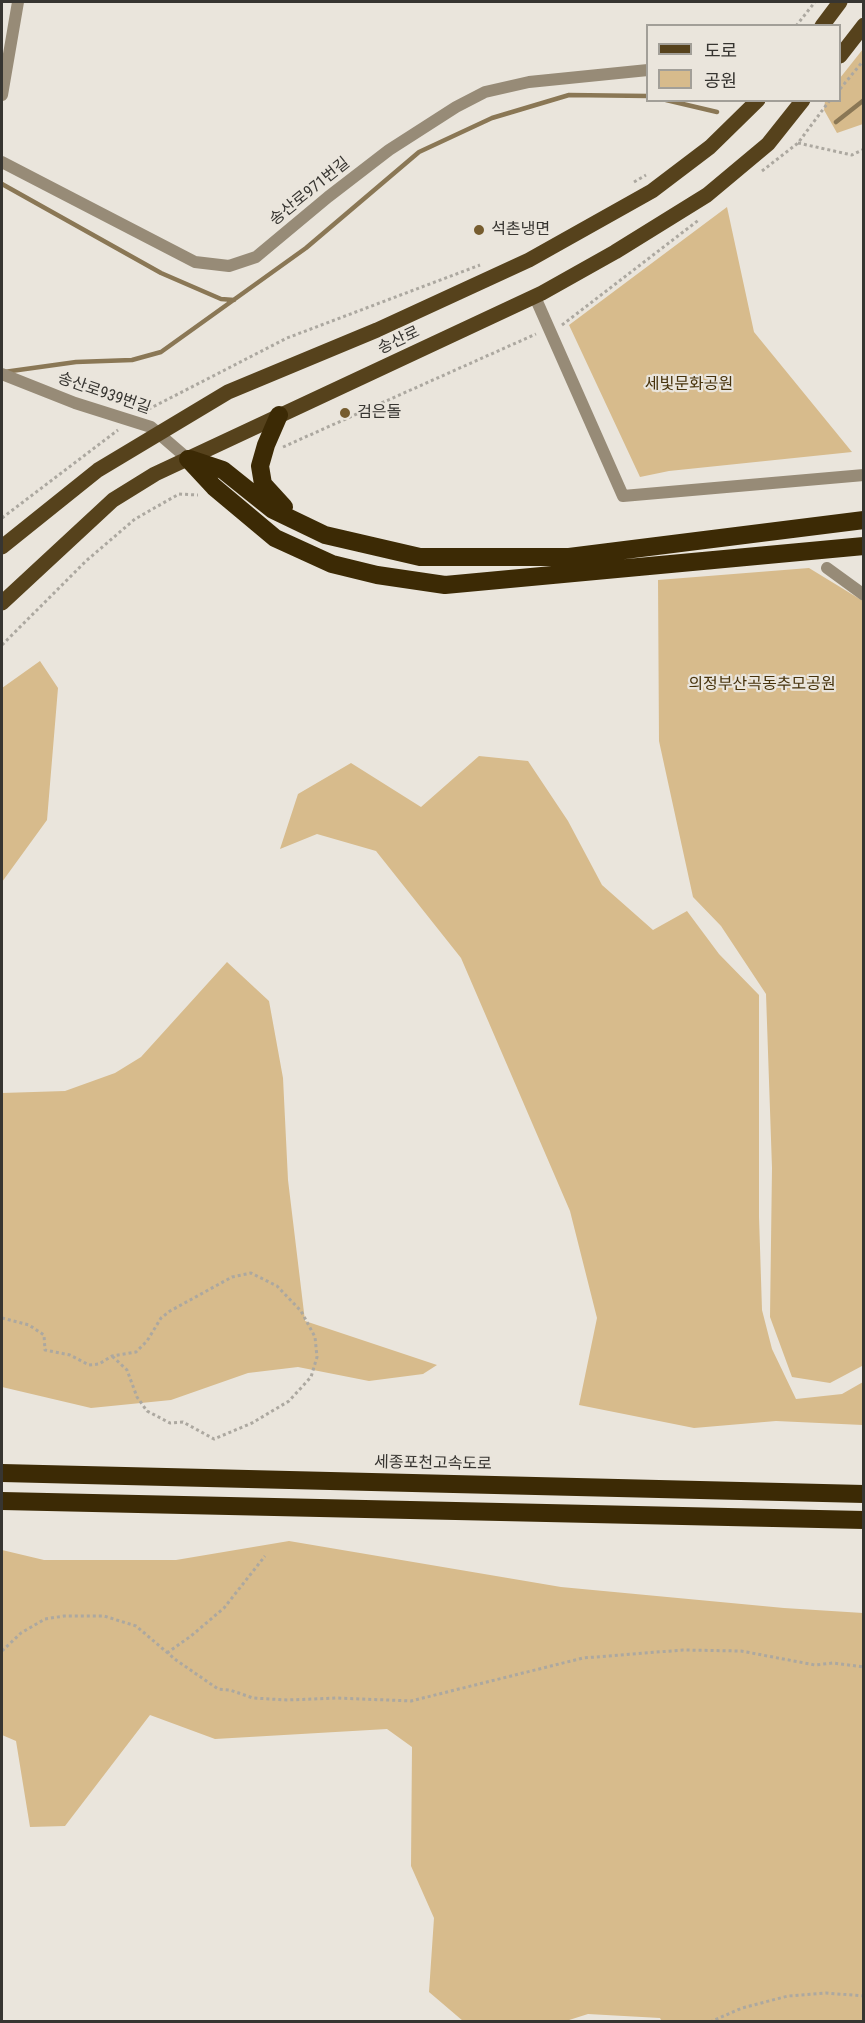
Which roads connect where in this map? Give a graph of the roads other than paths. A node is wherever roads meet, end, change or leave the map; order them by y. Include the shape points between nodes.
1 (18, 2) edge
2 (840, 2) edge
3 (824, 24) edge
4 (864, 25) edge
5 (841, 55) edge
6 (646, 70) edge
7 (2, 95) edge
8 (753, 102) edge
9 (801, 102) edge
10 (2, 162) edge
11 (534, 297) junction
12 (2, 374) edge
13 (279, 415) junction
14 (159, 434) junction
15 (188, 459) junction
16 (864, 475) edge
17 (864, 520) edge
18 (317, 531) junction
19 (864, 546) edge
20 (2, 548) edge
21 (827, 568) dead end
22 (864, 594) edge
23 (2, 603) edge
24 (2, 1473) edge
25 (864, 1486) edge
26 (811, 1493) junction
27 (864, 1494) edge
28 (2, 1501) edge
29 (864, 1520) edge

1 - 7 street
2 - 3 main road
4 - 5 main road
6 - 10 street, 송산로971번길 via 529,82 485,92 389,150 256,257 230,266 195,262
8 - 14 main road, 송산로 via 710,147 652,191 539,254 377,330 228,392
9 - 11 main road, 송산로 via 768,144 707,195
11 - 13 main road, 송산로
11 - 16 street via 623,496
12 - 14 street, 송산로939번길 via 151,427
13 - 15 main road, 송산로
13 - 18 highway via 260,466 263,484 283,506
14 - 15 street, 송산로939번길
14 - 20 main road, 송산로 via 98,470
15 - 18 highway via 223,470 273,510
15 - 19 highway via 211,484 275,538 332,564 445,585
15 - 23 main road, 송산로 via 113,500
17 - 18 highway via 569,557 420,558
21 - 22 street
24 - 26 highway, 세종포천고속도로
25 - 26 highway
26 - 27 highway, 세종포천고속도로
28 - 29 highway

